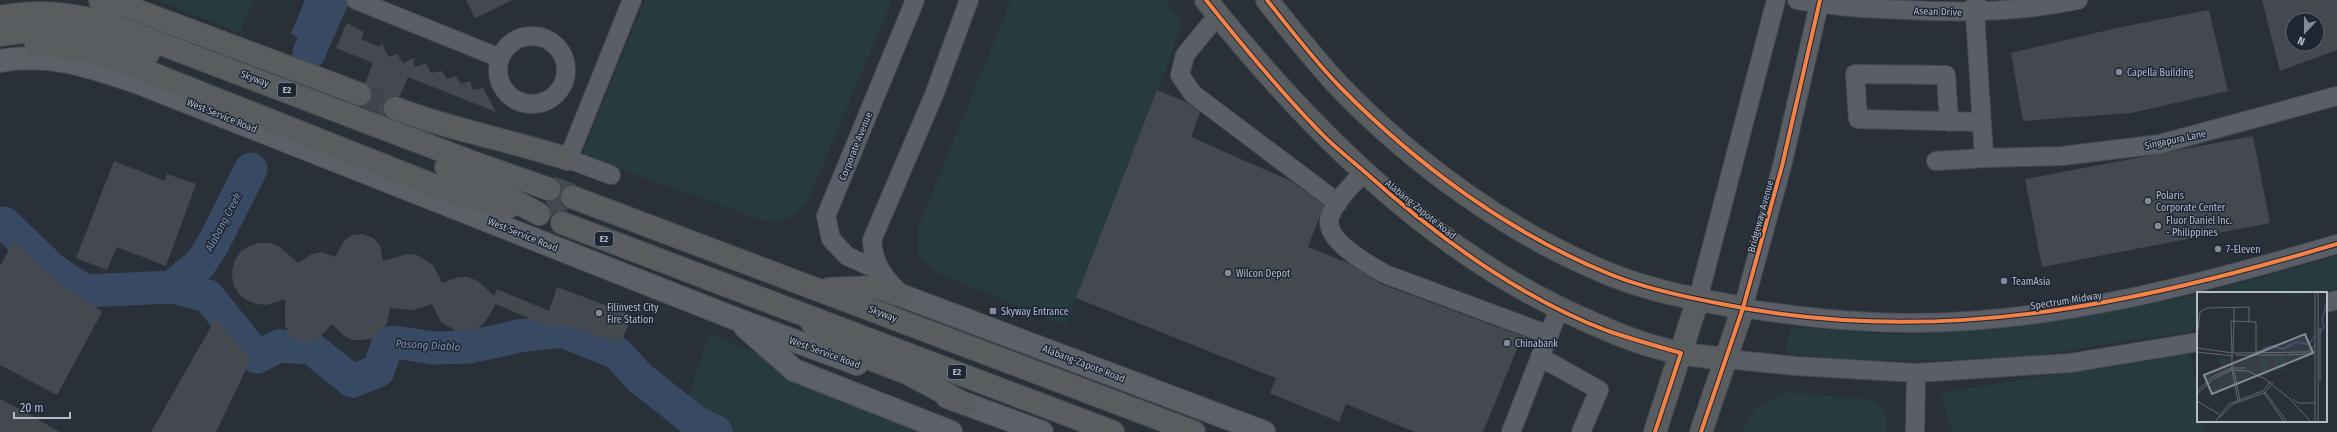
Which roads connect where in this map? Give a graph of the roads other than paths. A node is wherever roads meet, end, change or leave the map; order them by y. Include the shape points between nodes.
1 (100, 0) edge
2 (632, 0) edge
3 (915, 0) edge
4 (969, 0) edge
5 (1267, 0) edge
6 (1776, 0) edge
7 (1797, 0) edge
8 (2078, 0) edge
9 (1820, 2) edge
10 (377, 4) edge
11 (1975, 6) edge
12 (1212, 8) edge
13 (0, 17) edge
14 (0, 35) edge
15 (0, 47) edge
16 (500, 58) dead end
17 (0, 61) edge
18 (360, 94) tunnel mouth
19 (2337, 96) edge
20 (395, 108) tunnel mouth
21 (1949, 122) junction
22 (1982, 122) junction
23 (1984, 158) junction
24 (568, 159) junction
25 (1936, 161) dead end
26 (469, 169) junction
27 (1364, 172) junction
28 (611, 175) dead end
29 (549, 189) dead end
30 (572, 197) dead end
31 (1338, 202) junction
32 (562, 223) dead end
33 (2337, 244) edge
34 (880, 270) junction
35 (821, 289) junction
36 (903, 296) junction
37 (1698, 300) junction
38 (2337, 300) edge
39 (2327, 303) edge
40 (1743, 308) junction
41 (1559, 309) junction
42 (801, 312) junction
43 (736, 319) junction
44 (1549, 335) junction
45 (2197, 342) edge
46 (1681, 353) junction
47 (1540, 357) junction
48 (1726, 359) junction
49 (1916, 373) junction
50 (965, 404) junction
51 (951, 432) edge
52 (1042, 432) edge
53 (1113, 432) edge
54 (1194, 432) edge
55 (1264, 432) edge
56 (1511, 432) edge
57 (1581, 432) edge
58 (1655, 432) edge
59 (1701, 432) edge
60 (1915, 432) edge

1 - 18 highway via 125,6
2 - 24 street
3 - 34 street, Corporate Avenue via 826,216 831,239 847,256
4 - 34 street, Corporate Avenue via 934,95 872,240 873,256
5 - 37 highway via 1339,86 1408,151 1436,173 1507,221 1562,252 1614,276
6 - 37 street
7 - 9 street, Asean Drive
8 - 11 street, Asean Drive via 2042,8
9 - 11 street, Asean Drive via 1839,8
9 - 40 street, Bridgeway Avenue via 1782,166
10 - 16 street
11 - 22 street
12 - 27 highway, Alabang-Zapote Road via 1319,131
12 - 31 street via 1185,55 1180,74 1188,88
13 - 26 highway, Skyway / E2 via 24,13 61,13 101,21
14 - 26 highway, Skyway / E2 via 24,31 62,31 96,35
15 - 26 highway, Skyway / E2 via 28,43 87,51 133,66 458,195 540,214
17 - 43 main road, West Service Road via 23,57 53,58 89,66 139,83
19 - 23 street, Singapura Lane via 2160,144 2062,156
20 - 24 highway via 424,119
21 - 21 street via 1858,119 1855,74 1946,75
21 - 22 street
22 - 23 street
23 - 25 street, Singapura Lane
24 - 28 street
26 - 29 highway, Skyway / E2
27 - 31 street
27 - 41 highway, Alabang-Zapote Road via 1444,238 1497,275
30 - 35 highway, Skyway
31 - 44 street via 1330,217 1330,224 1336,237 1364,262 1385,274
32 - 42 highway, E2
33 - 40 street, Spectrum Midway via 2183,287 2055,311 1991,319 1912,323 1808,318
34 - 36 street, Corporate Avenue
35 - 36 highway via 876,287
35 - 54 highway, Skyway
36 - 55 main road, Alabang-Zapote Road
37 - 40 highway
37 - 46 highway
38 - 39 street
40 - 48 highway, Bridgeway Avenue
41 - 44 street
41 - 46 highway, Alabang-Zapote Road via 1608,330
42 - 50 highway via 839,346 907,373
42 - 53 highway, E2
43 - 50 main road, West Service Road
43 - 51 main road via 794,370
44 - 47 street
45 - 49 street via 2070,363
46 - 48 highway, Alabang-Zapote Road
46 - 58 highway
47 - 56 street
47 - 57 street via 1599,390
48 - 49 street
48 - 59 highway, Bridgeway Avenue
49 - 60 street
50 - 52 main road, West Service Road

